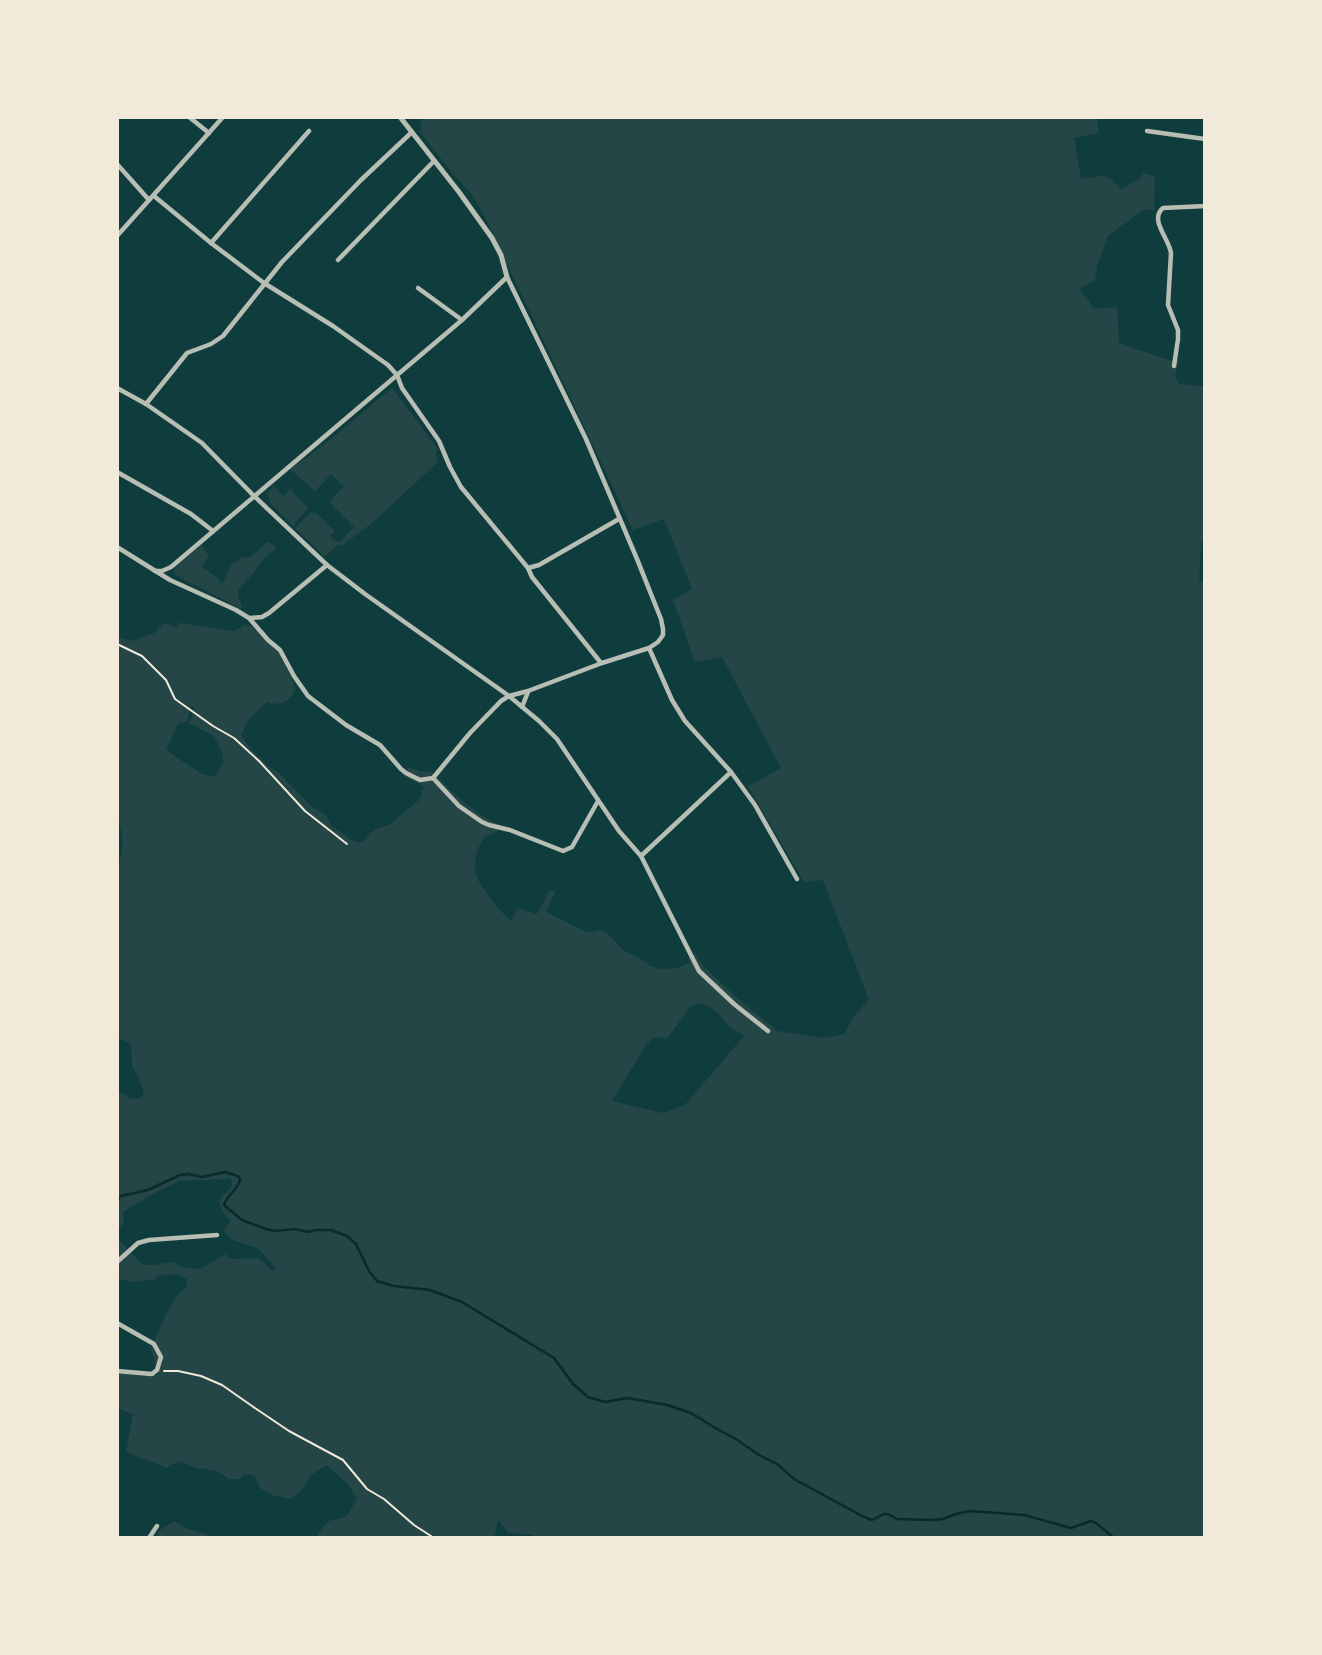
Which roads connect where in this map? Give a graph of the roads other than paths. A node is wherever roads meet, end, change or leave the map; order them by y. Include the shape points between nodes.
1 (190, 117) edge
2 (223, 117) edge
3 (400, 117) edge
4 (309, 131) dead end
5 (1147, 131) dead end
6 (412, 132) junction
7 (209, 133) junction
8 (1205, 139) edge
9 (433, 162) junction
10 (117, 164) edge
11 (152, 198) junction
12 (1205, 206) edge
13 (117, 236) edge
14 (211, 243) junction
15 (338, 260) dead end
16 (507, 277) junction
17 (264, 283) junction
18 (418, 288) dead end
19 (462, 320) junction
20 (1174, 366) dead end
21 (397, 375) junction
22 (117, 388) edge
23 (146, 404) junction
24 (117, 472) edge
25 (254, 496) junction
26 (619, 519) junction
27 (214, 531) junction
28 (117, 547) edge
29 (327, 565) junction
30 (528, 568) junction
31 (155, 571) junction
32 (249, 618) junction
33 (649, 648) junction
34 (602, 663) junction
35 (528, 691) junction
36 (509, 696) junction
37 (522, 708) junction
38 (731, 772) junction
39 (433, 778) junction
40 (598, 801) junction
41 (641, 856) junction
42 (797, 879) dead end
43 (768, 1031) dead end
44 (217, 1235) dead end
45 (117, 1262) edge
46 (117, 1323) edge
47 (117, 1371) edge
48 (157, 1526) dead end
49 (149, 1538) edge

1 - 7 street
2 - 7 street
3 - 6 street
4 - 14 street
5 - 8 street
6 - 9 street
6 - 17 street
7 - 11 street
9 - 15 street
9 - 16 street via 492,238
10 - 11 street
11 - 13 street
11 - 14 street
12 - 20 street via 1163,208 1157,215 1171,253 1168,305 1178,338
14 - 17 street
16 - 19 street
16 - 26 street via 586,439
17 - 21 street via 334,326
17 - 23 street via 223,336 187,353
18 - 19 street
19 - 21 street
21 - 25 street
21 - 30 street via 439,441 461,487
22 - 23 street
23 - 25 street via 202,443
24 - 27 street
25 - 27 street
25 - 29 street
26 - 30 street
26 - 33 street via 663,629 658,642
27 - 31 street via 171,567
28 - 31 street
29 - 32 street via 269,613
29 - 36 street
30 - 34 street
31 - 32 street
32 - 39 street via 280,650 308,696 380,745 406,773 420,780
33 - 34 street
33 - 38 street via 685,720
34 - 35 street
35 - 36 street
35 - 37 street
36 - 37 street
36 - 39 street
37 - 40 street via 557,739
38 - 41 street
38 - 42 street
39 - 40 street via 482,822 564,851 572,847
40 - 41 street
41 - 43 street via 699,971
44 - 45 street via 149,1240 138,1243
46 - 47 street via 153,1344 161,1357 152,1374
48 - 49 street

